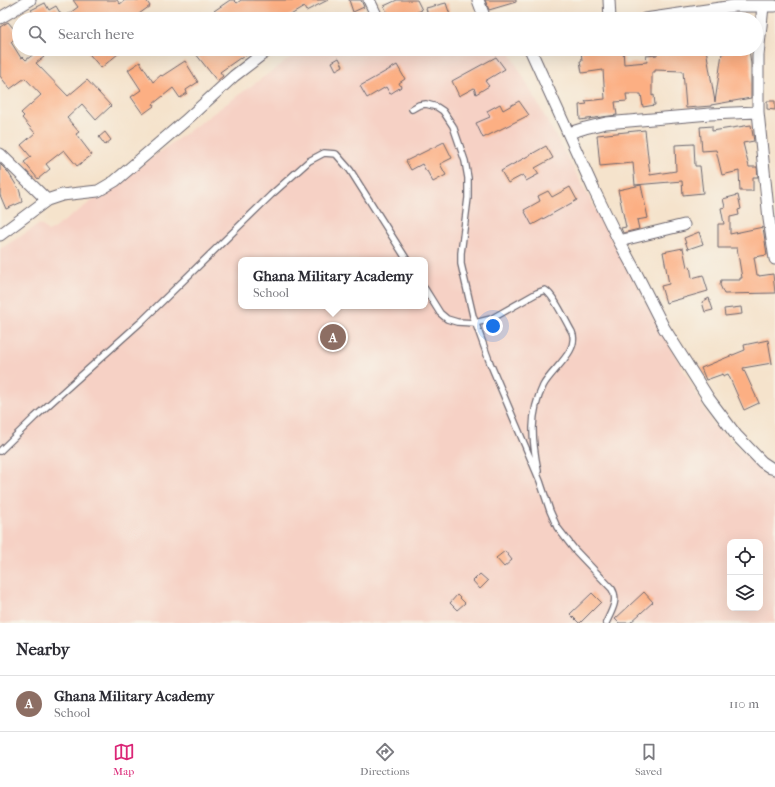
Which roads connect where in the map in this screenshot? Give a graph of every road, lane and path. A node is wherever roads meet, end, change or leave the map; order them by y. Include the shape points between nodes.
1 (30, 0) edge
2 (369, 0) edge
3 (478, 0) edge
4 (609, 0) edge
5 (734, 3) edge
6 (763, 6) junction
7 (775, 6) edge
8 (375, 12) edge
9 (482, 12) edge
10 (610, 12) edge
11 (684, 12) edge
12 (762, 12) edge
13 (0, 18) edge
14 (260, 56) edge
15 (533, 56) edge
16 (758, 56) edge
17 (412, 108) dead end
18 (758, 112) junction
19 (569, 133) junction
20 (0, 154) edge
21 (47, 200) junction
22 (684, 225) dead end
23 (0, 235) edge
24 (619, 241) junction
25 (405, 257) edge
26 (775, 259) edge
27 (428, 294) edge
28 (475, 323) junction
29 (0, 451) edge
30 (775, 469) edge
31 (540, 481) junction
32 (606, 623) edge

1 - 13 street
2 - 8 street
3 - 9 street
4 - 10 street
5 - 6 street
5 - 11 street
6 - 7 street
6 - 12 street
14 - 21 street via 114,181 98,191 62,195
15 - 19 street
16 - 18 street
17 - 28 lane via 426,104 443,111 453,126 465,161 468,198 461,264
18 - 19 street via 606,123
18 - 26 street
19 - 24 street
20 - 21 street
21 - 23 street
22 - 24 street
24 - 30 street via 664,328 709,399 736,435 762,462
25 - 29 lane via 350,170 336,154 324,153 309,161 142,321 34,417
27 - 28 lane via 440,314 447,319
28 - 31 lane
28 - 31 lane via 491,319 545,290 556,303 574,335 572,349 544,384 536,403 532,433
31 - 32 lane via 557,527 615,594

